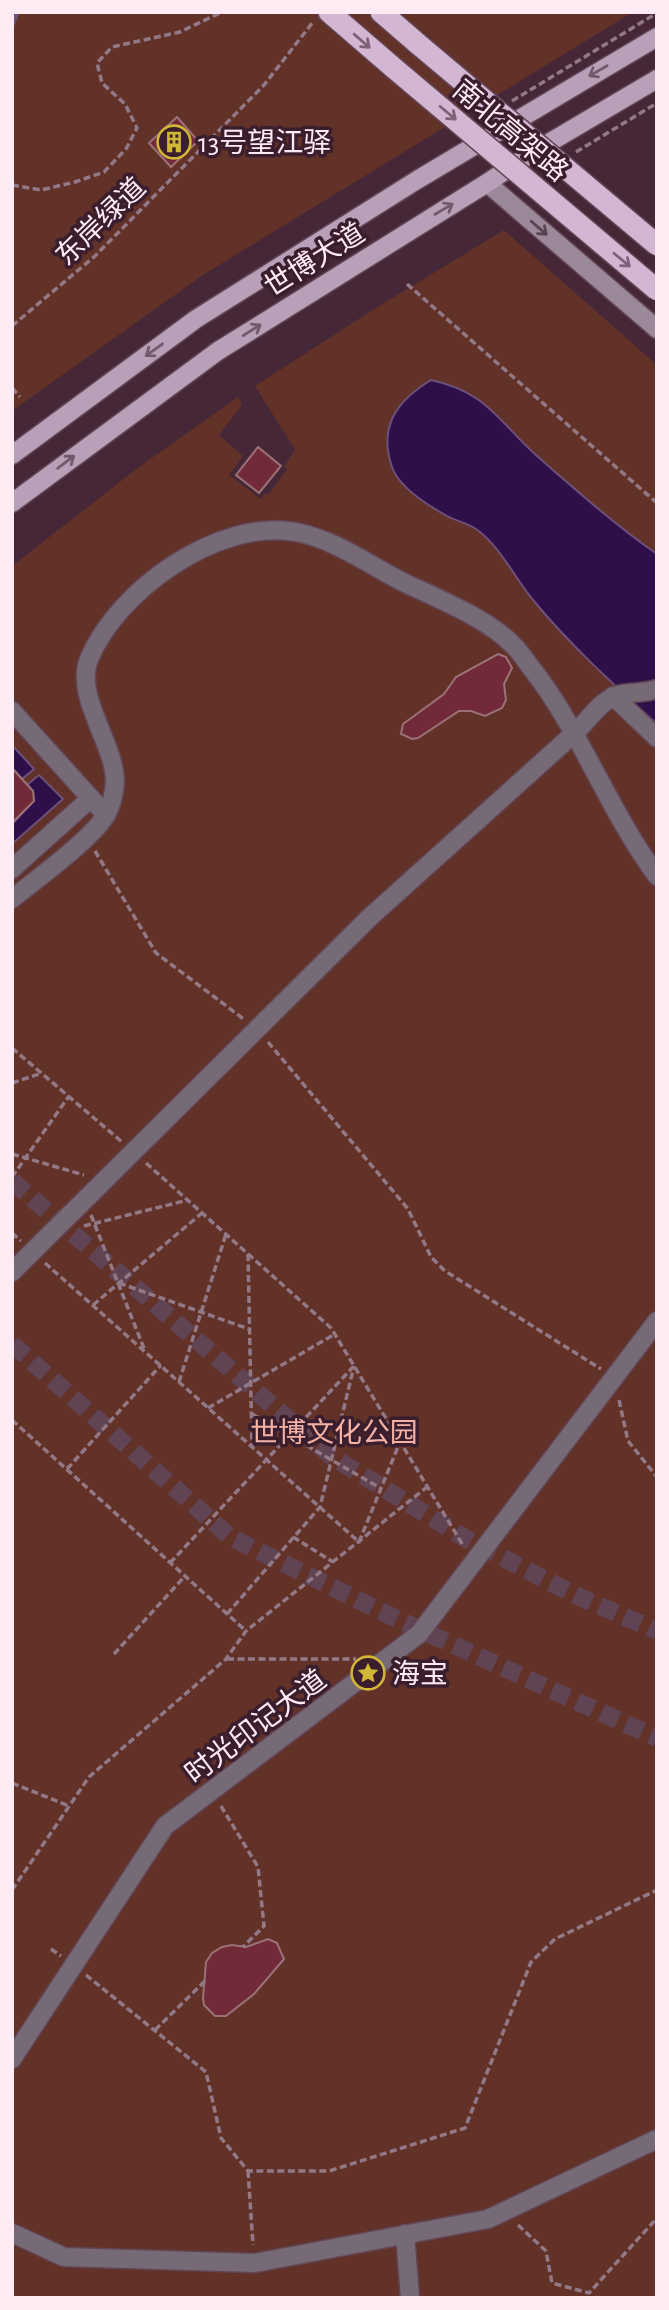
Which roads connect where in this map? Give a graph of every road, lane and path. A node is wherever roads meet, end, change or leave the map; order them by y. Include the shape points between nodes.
1 (222, 12) edge
2 (321, 12) edge
3 (329, 12) edge
4 (381, 12) edge
5 (657, 13) edge
6 (657, 37) edge
7 (657, 79) edge
8 (512, 100) dead end
9 (657, 103) edge
10 (575, 153) dead end
11 (487, 183) junction
12 (12, 185) edge
13 (657, 245) edge
14 (407, 284) dead end
15 (657, 290) edge
16 (12, 326) edge
17 (657, 329) edge
18 (12, 388) edge
19 (20, 397) dead end
20 (12, 455) edge
21 (12, 503) edge
22 (657, 503) edge
23 (657, 689) edge
24 (612, 696) junction
25 (12, 711) edge
26 (574, 733) junction
27 (657, 738) edge
28 (91, 798) junction
29 (106, 815) junction
30 (87, 837) junction
31 (12, 869) edge
32 (657, 876) edge
33 (12, 899) edge
34 (257, 1029) junction
35 (12, 1048) edge
36 (42, 1073) junction
37 (12, 1083) edge
38 (69, 1096) junction
39 (133, 1152) junction
40 (12, 1154) edge
41 (25, 1158) junction
42 (12, 1177) edge
43 (104, 1181) junction
44 (85, 1200) junction
45 (188, 1200) junction
46 (202, 1213) junction
47 (95, 1223) junction
48 (12, 1233) edge
49 (51, 1234) junction
50 (226, 1234) junction
51 (33, 1252) junction
52 (248, 1254) junction
53 (12, 1272) edge
54 (119, 1283) junction
55 (93, 1305) junction
56 (201, 1311) junction
57 (657, 1321) edge
58 (250, 1329) junction
59 (334, 1334) junction
60 (145, 1352) junction
61 (160, 1365) junction
62 (354, 1366) junction
63 (614, 1377) junction
64 (179, 1381) junction
65 (251, 1383) junction
66 (208, 1408) junction
67 (252, 1414) junction
68 (12, 1420) edge
69 (289, 1435) junction
70 (400, 1442) junction
71 (253, 1447) junction
72 (266, 1460) junction
73 (331, 1460) junction
74 (67, 1469) junction
75 (657, 1477) edge
76 (427, 1487) junction
77 (381, 1488) junction
78 (320, 1507) junction
79 (293, 1538) junction
80 (359, 1542) junction
81 (333, 1562) junction
82 (170, 1563) junction
83 (474, 1563) junction
84 (185, 1576) junction
85 (227, 1614) junction
86 (246, 1631) junction
87 (114, 1654) dead end
88 (226, 1659) junction
89 (386, 1659) junction
90 (12, 1783) edge
91 (212, 1792) junction
92 (69, 1806) junction
93 (657, 1889) edge
94 (12, 1890) edge
95 (243, 1947) dead end
96 (51, 1949) dead end
97 (73, 1964) junction
98 (205, 1982) dead end
99 (155, 2030) junction
100 (12, 2059) edge
101 (657, 2138) edge
102 (248, 2171) junction
103 (504, 2211) junction
104 (657, 2218) edge
105 (12, 2233) edge
106 (405, 2234) junction
107 (255, 2263) junction
108 (410, 2298) edge

1 - 12 path via 180,32 112,47 97,64 102,83 125,104 137,128 126,149 104,172 41,190
2 - 16 path, 东岸绿道 via 264,85 95,256
3 -> 15 highway, 南北高架路, bridge
4 - 13 highway, 南北高架路, bridge
5 - 8 path
6 -> 20 main road, 世博大道 via 439,166 196,319
7 - 11 main road, 世博大道
9 - 10 path
11 -> 17 street
21 -> 11 main road, 世博大道 via 218,351
14 - 22 path
18 - 19 path
23 - 24 street
24 - 26 street
24 - 27 street
25 - 28 street
26 - 29 street via 557,701 513,644 470,614 346,549 310,536 273,531 239,536 172,566 145,586 99,636 87,663 86,685 113,766 113,796
26 - 32 street via 635,846
26 - 34 street via 369,918
28 - 29 street
28 - 31 street
29 - 30 street
30 - 33 street
30 - 34 path via 156,953
34 - 39 street
34 - 63 path via 408,1209 431,1257 445,1271
35 - 36 path
36 - 37 path
36 - 38 path
38 - 39 path
38 - 41 path
39 - 43 street
39 - 45 path
40 - 41 path
41 - 42 path
41 - 43 path
43 - 44 street
44 - 47 path
44 - 49 street
45 - 46 path
45 - 47 path
46 - 50 path
46 - 54 path
47 - 49 path
47 - 54 path
48 - 51 path
49 - 51 street
50 - 52 path
50 - 56 path
51 - 53 street
51 - 55 path
52 - 58 path
52 - 59 path
54 - 55 path
54 - 56 path
54 - 60 path
55 - 60 path
56 - 58 path
56 - 64 path
57 - 63 street, 时光印记大道
58 - 65 path
59 - 62 path
59 - 65 path
60 - 61 path
61 - 64 path
61 - 74 path
62 - 69 path
62 - 70 path
62 - 73 path
63 - 75 path via 628,1441
63 - 83 street, 时光印记大道
64 - 66 path
65 - 66 path
65 - 67 path
66 - 71 path
67 - 69 path
67 - 71 path
68 - 74 path
69 - 72 path
69 - 73 path
70 - 76 path
70 - 77 path
71 - 72 path
72 - 78 path
72 - 82 path
73 - 77 path
73 - 78 path
74 - 82 path
76 - 80 path
76 - 83 path
77 - 80 path
78 - 79 path
78 - 80 path
79 - 81 path
79 - 85 path
80 - 81 path
81 - 86 path
82 - 84 path
83 - 89 street, 时光印记大道 via 419,1634
84 - 85 path
84 - 87 path
85 - 86 path
86 - 88 path
88 - 89 path
88 - 92 path via 89,1777
89 - 91 street, 时光印记大道
90 - 92 path
91 - 95 path via 258,1867 264,1926
91 - 97 street, 时光印记大道 via 165,1826
92 - 94 path
93 - 102 path via 555,1940 531,1962 466,2128 329,2171
96 - 97 path
97 - 99 path
97 - 100 street, 时光印记大道
98 - 99 path
99 - 102 path via 206,2072 221,2138
101 - 103 street
102 - 107 path
103 - 104 path via 546,2251 552,2283 589,2293
103 - 106 street via 488,2219
105 - 107 street via 64,2257
106 - 107 street
106 - 108 street

